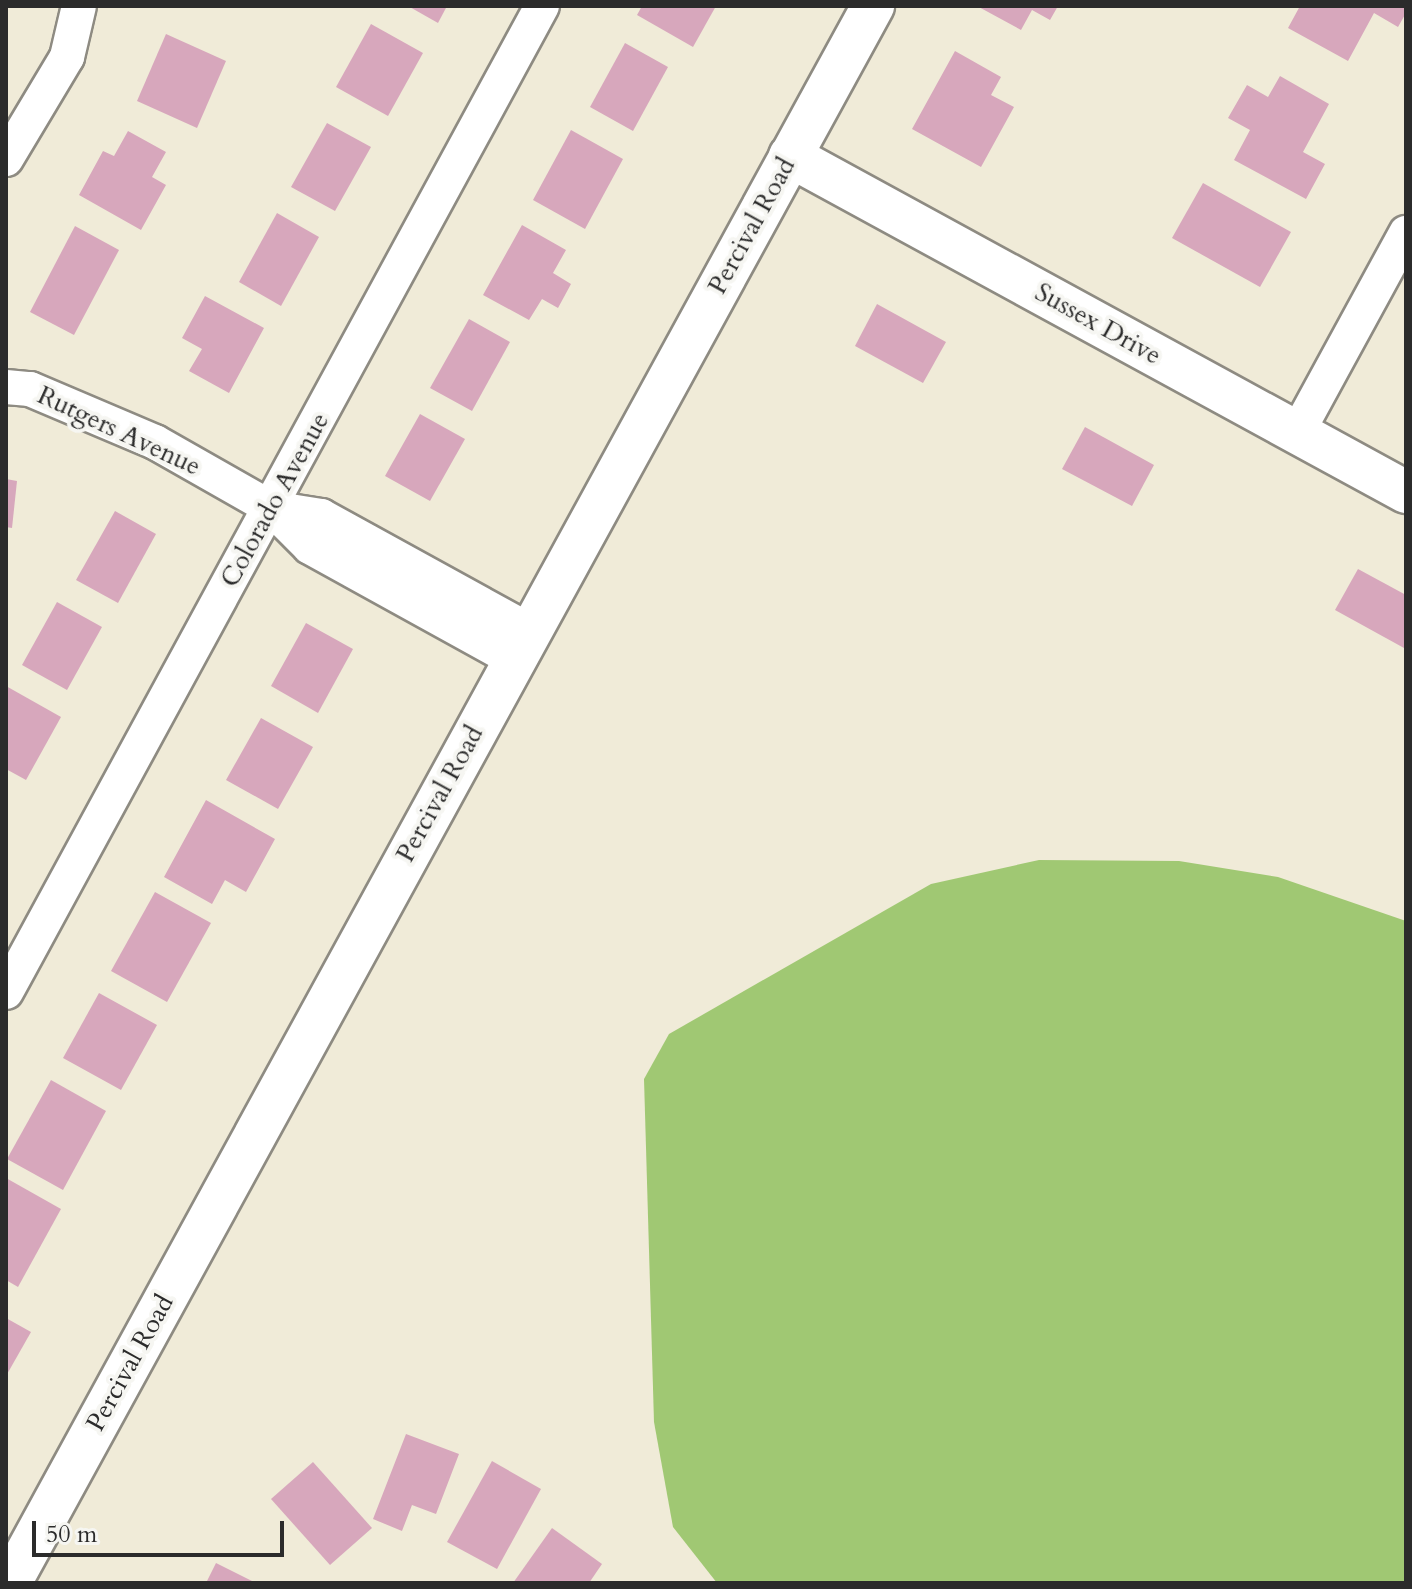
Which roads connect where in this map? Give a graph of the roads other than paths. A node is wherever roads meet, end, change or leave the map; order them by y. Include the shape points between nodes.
1 (79, 6) edge
2 (542, 6) edge
3 (873, 6) edge
4 (790, 156) junction
5 (6, 159) edge
6 (1406, 233) edge
7 (6, 387) edge
8 (1297, 433) junction
9 (1406, 492) edge
10 (271, 508) junction
11 (521, 644) junction
12 (6, 992) edge
13 (10, 1583) edge

1 - 5 street via 67,57
2 - 10 street, Colorado Avenue
3 - 4 street, Percival Road
4 - 8 street, Sussex Drive
4 - 11 street, Percival Road
6 - 8 street
7 - 10 street, Rutgers Avenue via 30,389 155,442
8 - 9 street, Sussex Drive
10 - 11 street, Rutgers Avenue via 321,516
10 - 12 street, Colorado Avenue
11 - 13 street, Percival Road

